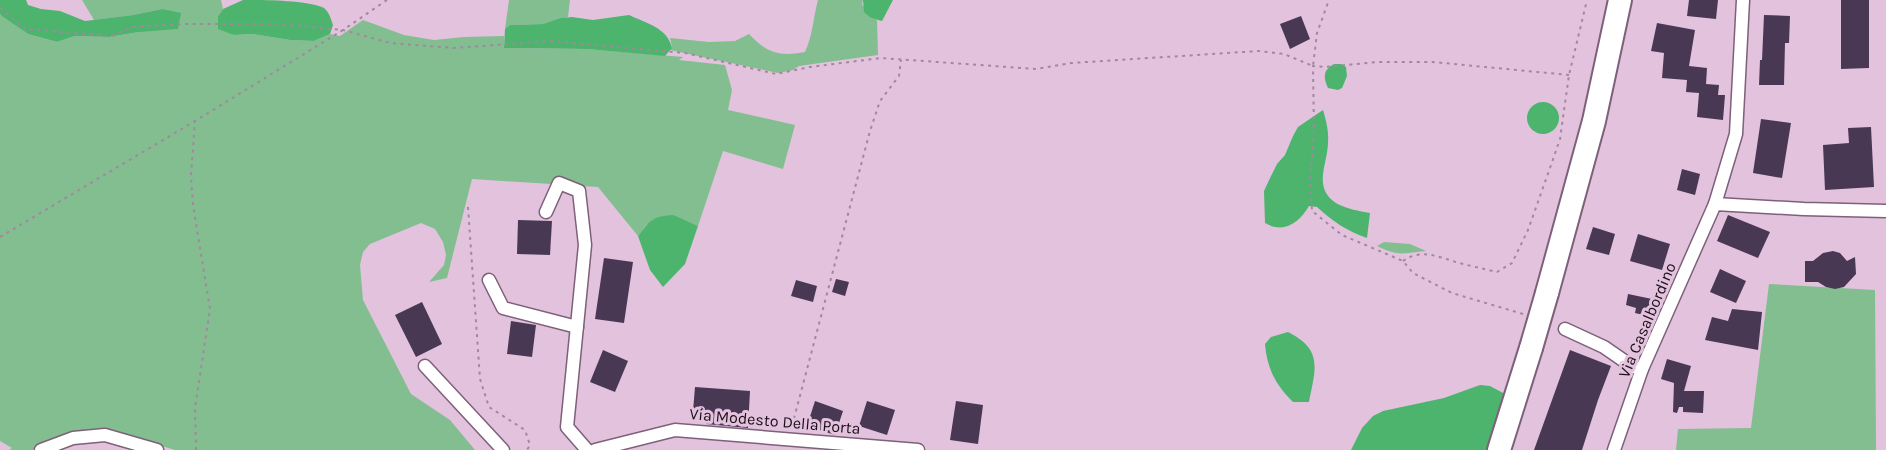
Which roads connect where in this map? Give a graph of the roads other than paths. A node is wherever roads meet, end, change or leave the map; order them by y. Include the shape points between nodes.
1 (1620, 0) edge
2 (1743, 0) edge
3 (1715, 204) junction
4 (1886, 211) edge
5 (546, 212) dead end
6 (489, 280) dead end
7 (577, 327) junction
8 (1565, 329) dead end
9 (425, 366) dead end
10 (1642, 369) junction
11 (41, 450) edge
12 (157, 450) edge
13 (502, 450) edge
14 (587, 450) edge
15 (595, 450) edge
16 (918, 450) edge
17 (1500, 450) edge
18 (1614, 450) edge

1 - 17 highway, bridge via 1597,110
2 - 3 street, Via Casalbordino via 1736,134
3 - 4 street
3 - 10 street, Via Casalbordino
5 - 7 street via 559,183 579,190 585,245
6 - 7 street via 503,308
7 - 14 street via 567,427
8 - 10 street
9 - 13 street
10 - 18 street, Via Casalbordino
11 - 12 street via 73,438 105,435
15 - 16 street, Via Modesto Della Porta via 675,430

